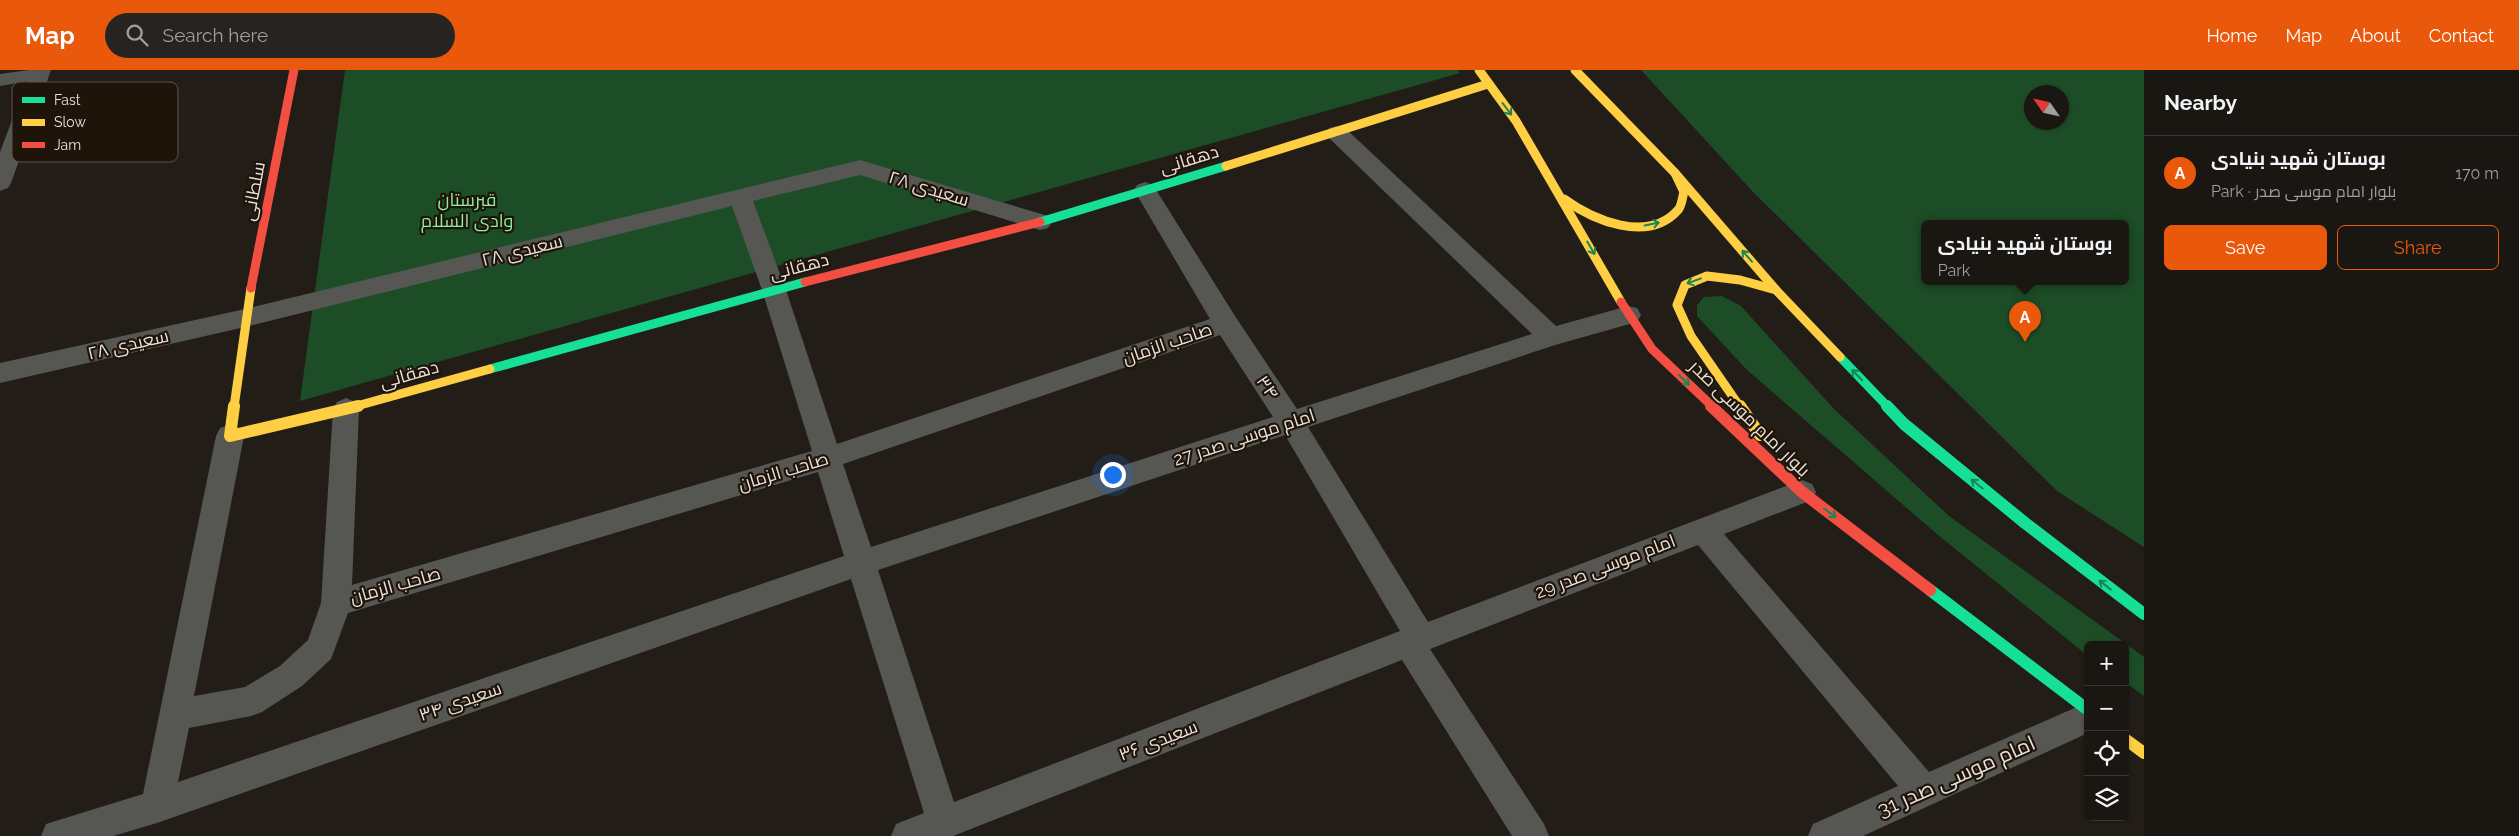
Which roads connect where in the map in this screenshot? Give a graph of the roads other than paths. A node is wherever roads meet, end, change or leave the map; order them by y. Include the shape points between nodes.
1 (294, 70) edge
2 (1479, 70) edge
3 (1575, 70) edge
4 (40, 72) edge
5 (0, 80) edge
6 (1488, 84) junction
7 (1336, 134) junction
8 (12, 150) edge
9 (1675, 173) junction
10 (0, 183) edge
11 (1144, 190) junction
12 (1560, 195) junction
13 (740, 196) junction
14 (1040, 222) junction
15 (774, 290) junction
16 (1776, 290) junction
17 (1628, 315) junction
18 (245, 318) junction
19 (1226, 324) junction
20 (1551, 337) junction
21 (0, 373) edge
22 (346, 409) junction
23 (1291, 422) junction
24 (230, 436) junction
25 (827, 458) junction
26 (1802, 492) junction
27 (1702, 529) junction
28 (861, 563) junction
29 (336, 603) junction
30 (2144, 614) edge
31 (1414, 640) junction
32 (2084, 707) edge
33 (175, 715) junction
34 (2084, 718) edge
35 (2129, 742) edge
36 (2144, 753) edge
37 (1923, 792) junction
38 (157, 806) junction
39 (944, 823) junction
40 (58, 836) edge
41 (908, 836) edge
42 (1532, 836) edge
43 (1825, 836) edge

1 - 18 main road, سلطانی
2 - 6 main road, بلوار امام موسی صدر
3 - 9 main road
4 - 5 lane
6 - 7 main road, دهقانی
6 -> 12 main road, بلوار امام موسی صدر via 1516,121
7 - 11 main road, دهقانی
7 - 20 street
8 - 10 street
12 -> 9 main road via 1580,212 1608,223 1637,227 1663,222 1679,209 1684,192
16 -> 9 main road
11 - 14 main road, دهقانی
11 - 19 street, ۳۴
12 -> 17 main road, بلوار امام موسی صدر
13 - 14 street, سعیدی ۲۸ via 860,167
13 - 15 street
13 - 18 street, سعیدی ۲۸
14 - 15 main road, دهقانی
15 - 22 main road, دهقانی
15 - 25 street
16 -> 26 main road via 1740,280 1707,276 1685,284 1676,305 1691,336
30 -> 16 main road via 2025,523 1904,424
17 - 20 street, امام موسی صدر 27
17 -> 26 main road, بلوار امام موسی صدر via 1652,349
18 - 21 street, سعیدی ۲۸
18 - 24 main road
19 - 23 street, ۳۴
19 - 25 street, صاحب الزمان
20 - 23 street, امام موسی صدر 27
22 - 24 main road, دهقانی
22 - 29 street
23 - 28 street, امام موسی صدر 27
23 - 31 street, ۳۴
24 - 33 street
25 - 28 street
25 - 29 street, صاحب الزمان
26 - 27 street, امام موسی صدر 29
26 -> 32 main road, بلوار امام موسی صدر
27 - 31 street, امام موسی صدر 29
27 - 37 street
28 - 38 street, سعیدی ۳۴
28 - 39 street
29 - 33 street via 320,649 291,676 250,700
31 - 39 street, سعیدی ۳۶
31 - 42 street, ۳۴
33 - 38 street
34 - 37 street, امام موسی صدر 31
35 - 36 main road
37 - 43 street, امام موسی صدر 31
38 - 40 street, سعیدی ۳۴
39 - 41 street, سعیدی ۳۶

